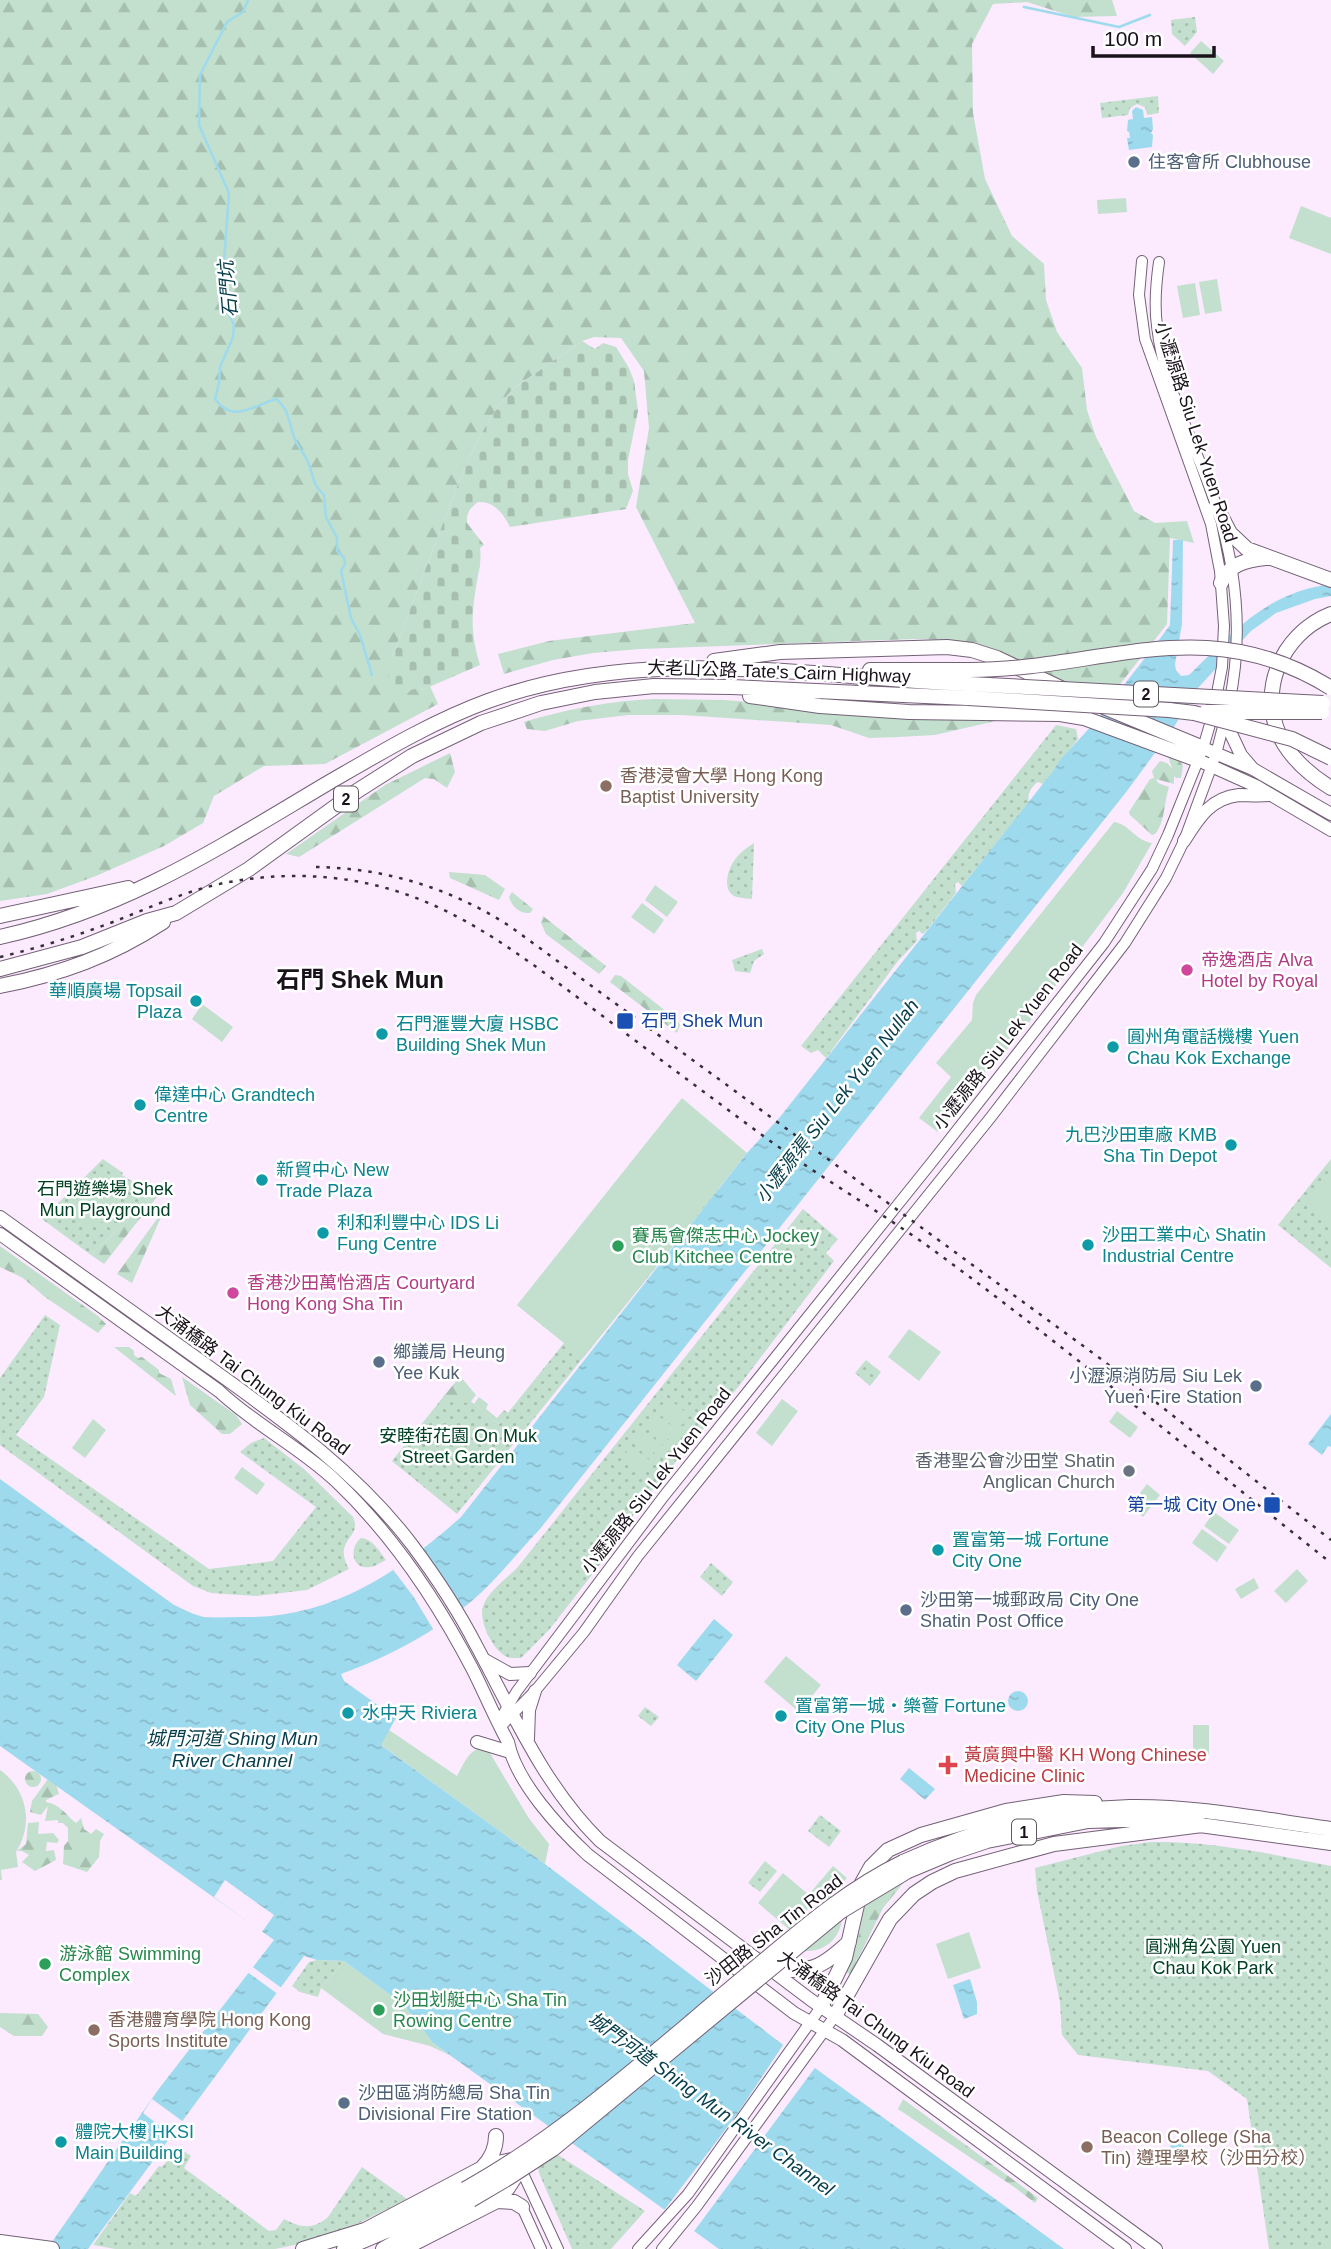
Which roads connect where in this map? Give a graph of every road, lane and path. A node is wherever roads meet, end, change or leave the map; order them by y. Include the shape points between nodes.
1 (1142, 261) dead end
2 (1159, 262) dead end
3 (1216, 506) junction
4 (1271, 558) junction
5 (1232, 568) junction
6 (1331, 580) edge
7 (1221, 589) junction
8 (1331, 614) edge
9 (678, 667) junction
10 (969, 684) junction
11 (698, 687) junction
12 (1331, 688) edge
13 (1331, 704) edge
14 (1195, 713) junction
15 (1331, 713) edge
16 (1225, 721) junction
17 (1178, 744) junction
18 (1207, 757) junction
19 (1331, 758) edge
20 (1253, 769) junction
21 (1331, 788) edge
22 (1268, 795) junction
23 (1331, 814) edge
24 (1331, 831) edge
25 (1184, 841) junction
26 (167, 877) junction
27 (176, 913) junction
28 (0, 916) edge
29 (0, 937) edge
30 (0, 969) edge
31 (0, 986) edge
32 (0, 1217) edge
33 (0, 1234) edge
34 (484, 1660) junction
35 (530, 1673) junction
36 (535, 1691) junction
37 (510, 1710) junction
38 (499, 1725) junction
39 (477, 1742) dead end
40 (528, 1743) junction
41 (510, 1752) junction
42 (1132, 1807) junction
43 (1202, 1825) junction
44 (1331, 1829) edge
45 (1331, 1843) edge
46 (906, 1867) junction
47 (850, 1941) junction
48 (772, 1969) junction
49 (821, 2007) junction
50 (835, 2016) junction
51 (810, 2023) junction
52 (825, 2031) junction
53 (496, 2136) dead end
54 (519, 2164) junction
55 (481, 2169) junction
56 (469, 2194) junction
57 (497, 2201) junction
58 (522, 2207) joint
59 (0, 2242) edge
60 (47, 2248) edge
61 (303, 2249) edge
62 (344, 2249) edge
63 (383, 2249) edge
64 (403, 2249) edge
65 (541, 2249) edge
66 (558, 2249) edge
67 (638, 2249) edge
68 (662, 2249) edge
69 (1125, 2249) edge
70 (1156, 2249) edge

1 - 7 main road, 小瀝源路 Siu Lek Yuen Road via 1139,295 1145,340 1208,516
2 - 3 main road, 小瀝源路 Siu Lek Yuen Road via 1155,296 1158,340
3 - 4 highway via 1239,543
3 - 5 main road, 小瀝源路 Siu Lek Yuen Road
4 - 5 highway
4 - 6 highway
5 - 7 highway
5 - 16 main road, 小瀝源路 Siu Lek Yuen Road via 1236,625
7 - 18 main road, 小瀝源路 Siu Lek Yuen Road via 1222,667
8 - 21 highway via 1307,627 1284,652 1273,682 1272,706 1288,749
9 - 10 highway, 大老山公路 Tate's Cairn Highway / 2
9 - 17 highway, bridge via 779,652 972,650 997,657
9 - 26 highway, 大老山公路 Tate's Cairn Highway / 2 via 580,676 470,708 399,742
10 - 11 highway, 大老山公路 Tate's Cairn Highway / 2
10 - 12 highway, bridge via 1030,667 1141,649 1197,646 1263,657
10 - 13 highway, 大老山公路 Tate's Cairn Highway / 2, bridge
10 - 14 highway, 大老山公路 Tate's Cairn Highway / 2, bridge
11 - 17 highway via 841,708 1084,718
11 - 27 highway, 大老山公路 Tate's Cairn Highway / 2 via 654,686 584,694 481,723 393,767 249,869
14 - 15 highway, 大老山公路 Tate's Cairn Highway / 2, bridge
14 - 19 highway, bridge via 1292,739
16 - 18 main road, 小瀝源路 Siu Lek Yuen Road
16 - 20 main road
17 - 18 highway
18 - 20 main road
18 - 22 main road
18 - 25 main road, 小瀝源路 Siu Lek Yuen Road
18 - 35 main road, 小瀝源路 Siu Lek Yuen Road via 1152,869 1104,943 664,1496
20 - 23 main road
22 - 24 main road
22 - 25 main road via 1219,800 1206,809
25 - 36 main road, 小瀝源路 Siu Lek Yuen Road via 1166,878 1100,976
26 - 28 highway
26 - 29 highway, 大老山公路 Tate's Cairn Highway / 2 via 84,913
27 - 30 highway, 大老山公路 Tate's Cairn Highway / 2 via 82,947
27 - 31 highway via 118,950
32 - 34 main road, 大涌橋路 Tai Chung Kiu Road via 308,1440 368,1492 412,1545
33 - 38 main road, 大涌橋路 Tai Chung Kiu Road via 314,1462 365,1510 426,1588
34 - 35 main road via 510,1674
34 - 37 main road, 大涌橋路 Tai Chung Kiu Road
35 - 37 main road, 小瀝源路 Siu Lek Yuen Road
36 - 37 main road, 小瀝源路 Siu Lek Yuen Road
36 - 40 main road
37 - 38 main road, 小瀝源路 Siu Lek Yuen Road
37 - 40 main road, 大涌橋路 Tai Chung Kiu Road
38 - 41 main road, 大涌橋路 Tai Chung Kiu Road
39 - 41 main road
40 - 48 main road, 大涌橋路 Tai Chung Kiu Road via 557,1791 600,1841
41 - 51 main road, 大涌橋路 Tai Chung Kiu Road via 538,1800 588,1855
42 - 44 highway, 沙田路 Sha Tin Road / 1
42 - 46 highway, 沙田路 Sha Tin Road / 1 via 1010,1824 947,1843
42 - 47 highway via 1073,1802 1035,1806 984,1816 903,1842 882,1855 866,1874
43 - 45 highway, 沙田路 Sha Tin Road / 1
43 - 46 highway, 沙田路 Sha Tin Road / 1 via 1146,1819 1068,1823 986,1841
43 - 50 highway via 1054,1844 955,1871 932,1882 890,1919
46 - 56 highway, 沙田路 Sha Tin Road / 1, bridge via 840,1912 579,2128 510,2177
47 - 48 highway via 822,1965
47 - 49 highway
48 - 49 main road, 大涌橋路 Tai Chung Kiu Road
49 - 50 main road, 大涌橋路 Tai Chung Kiu Road
49 - 51 main road
50 - 52 main road
50 - 70 main road, 大涌橋路 Tai Chung Kiu Road
51 - 52 main road, 大涌橋路 Tai Chung Kiu Road
51 - 67 main road via 688,2194
52 - 68 main road
52 - 69 main road, 大涌橋路 Tai Chung Kiu Road
53 - 55 highway via 493,2154
54 - 55 highway via 498,2162
54 - 57 highway
54 - 66 main road
55 - 56 highway
56 - 57 highway
56 - 61 highway
56 - 62 highway, 沙田路 Sha Tin Road / 1
56 - 63 highway, 沙田路 Sha Tin Road / 1
56 - 64 highway
57 - 58 highway
58 - 65 main road
59 - 60 highway

